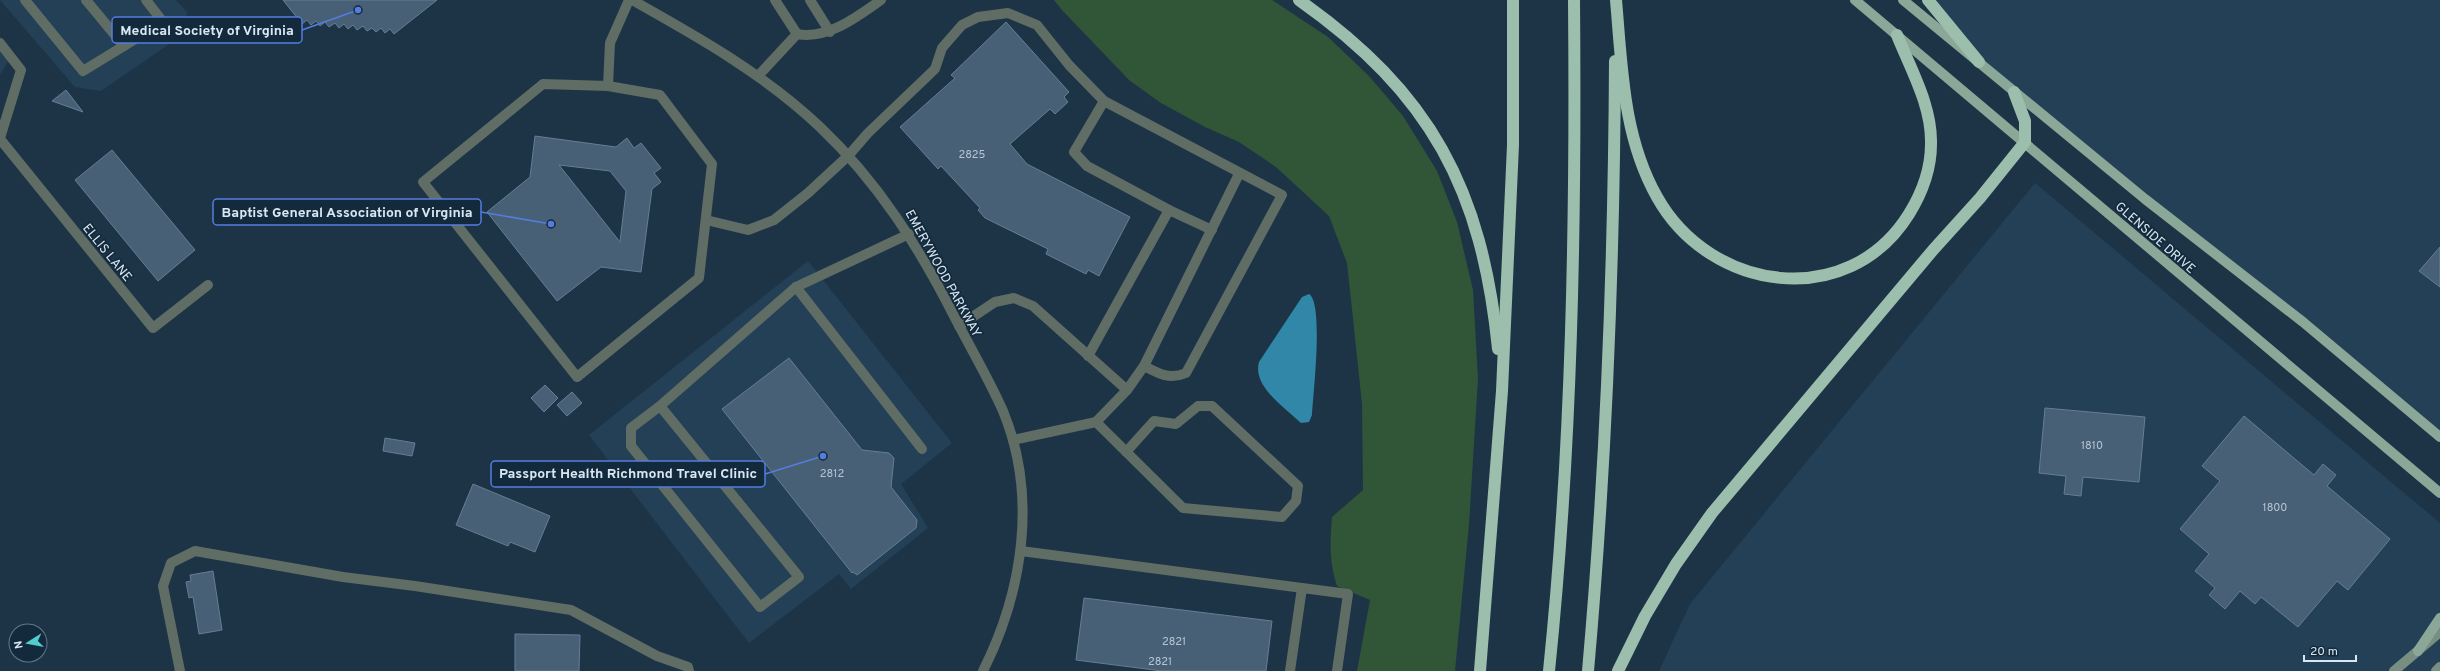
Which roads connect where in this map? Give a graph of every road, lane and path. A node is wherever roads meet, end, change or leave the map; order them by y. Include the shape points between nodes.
1 (26, 0) edge
2 (86, 0) edge
3 (146, 0) edge
4 (629, 0) edge
5 (632, 0) edge
6 (775, 0) edge
7 (881, 0) edge
8 (1299, 0) edge
9 (1513, 0) edge
10 (1574, 0) edge
11 (1615, 0) edge
12 (1855, 0) edge
13 (1903, 0) edge
14 (1928, 0) edge
15 (811, 1) edge
16 (830, 32) junction
17 (797, 34) junction
18 (1897, 35) junction
19 (0, 43) edge
20 (124, 46) junction
21 (1979, 62) junction
22 (758, 76) junction
23 (608, 86) junction
24 (2014, 92) junction
25 (1104, 102) junction
26 (0, 138) edge
27 (2025, 142) junction
28 (848, 156) junction
29 (1239, 174) junction
30 (1169, 210) junction
31 (706, 220) junction
32 (1212, 230) junction
33 (909, 234) junction
34 (208, 285) dead end
35 (796, 287) junction
36 (959, 326) junction
37 (1088, 356) junction
38 (1144, 366) junction
39 (1127, 390) junction
40 (1502, 391) junction
41 (660, 406) junction
42 (1096, 422) junction
43 (2440, 437) edge
44 (1013, 440) junction
45 (922, 449) dead end
46 (1126, 452) junction
47 (2440, 493) edge
48 (1021, 551) junction
49 (1302, 588) junction
50 (2440, 618) edge
51 (2440, 632) edge
52 (2418, 651) junction
53 (2440, 667) edge
54 (180, 671) edge
55 (689, 671) edge
56 (983, 671) edge
57 (1290, 671) edge
58 (1337, 671) edge
59 (1480, 671) edge
60 (1549, 671) edge
61 (1588, 671) edge
62 (1618, 671) edge
63 (2394, 671) edge
64 (2436, 671) edge

1 - 20 street via 83,71
2 - 20 street
3 - 20 street via 163,22
4 - 23 street via 610,43
5 - 22 street, EMERYWOOD PARKWAY
6 - 17 street
7 - 16 street
8 - 40 highway via 1358,45 1405,93 1430,127 1451,166 1470,210 1493,302
9 - 40 highway via 1513,145
10 - 60 highway via 1574,207 1566,449
11 - 18 highway via 1629,123 1643,168 1657,198 1685,234 1717,260 1738,269 1784,279 1830,274 1859,261 1888,239 1904,222 1915,204 1928,169 1930,124 1925,103
11 - 61 highway via 1613,255 1607,407
12 - 18 main road, GLENSIDE DRIVE
13 - 21 main road, GLENSIDE DRIVE
14 - 21 highway
15 - 16 street
16 - 17 street via 808,36
17 - 22 street
18 - 27 main road, GLENSIDE DRIVE
19 - 26 street, ELLIS LANE via 21,70
21 - 24 main road, GLENSIDE DRIVE
22 - 28 street, EMERYWOOD PARKWAY via 815,123
23 - 31 street via 660,95 712,164
23 - 31 street via 542,84 423,182 577,377 699,278
24 - 27 highway via 2025,121
24 - 43 main road, GLENSIDE DRIVE via 2145,199 2303,322
25 - 28 street via 1069,65 1037,25 1008,12 978,17 962,25 942,48 935,69 868,133
25 - 29 street
25 - 30 street via 1074,152 1086,166
26 - 34 street, ELLIS LANE via 153,328
27 - 47 main road, GLENSIDE DRIVE
27 - 62 highway via 1712,513 1676,564 1645,616
28 - 31 street via 774,220 748,230
28 - 33 street, EMERYWOOD PARKWAY via 872,182
29 - 32 street
29 - 38 street via 1282,195 1186,373 1177,377 1164,376
30 - 32 street
30 - 37 street
32 - 38 street
33 - 35 street
33 - 36 street, EMERYWOOD PARKWAY
35 - 41 street
35 - 45 street
36 - 37 street via 995,302 1014,298 1032,306
36 - 44 street, EMERYWOOD PARKWAY via 1003,411
37 - 39 street
38 - 39 street
39 - 42 street
40 - 59 highway
41 - 41 street via 799,577 760,607 631,446 631,428
42 - 44 street
42 - 46 street
44 - 48 street, EMERYWOOD PARKWAY via 1023,508
46 - 46 street via 1183,508 1282,517 1296,501 1298,486 1212,406 1198,406 1176,424 1154,421
48 - 49 street
48 - 56 street, EMERYWOOD PARKWAY via 1016,584 995,646
49 - 57 street
49 - 58 street via 1348,594
50 - 52 main road
51 - 52 main road
52 - 63 main road
53 - 64 main road
54 - 55 street via 163,586 171,563 195,551 343,577 571,610 657,656 688,667

